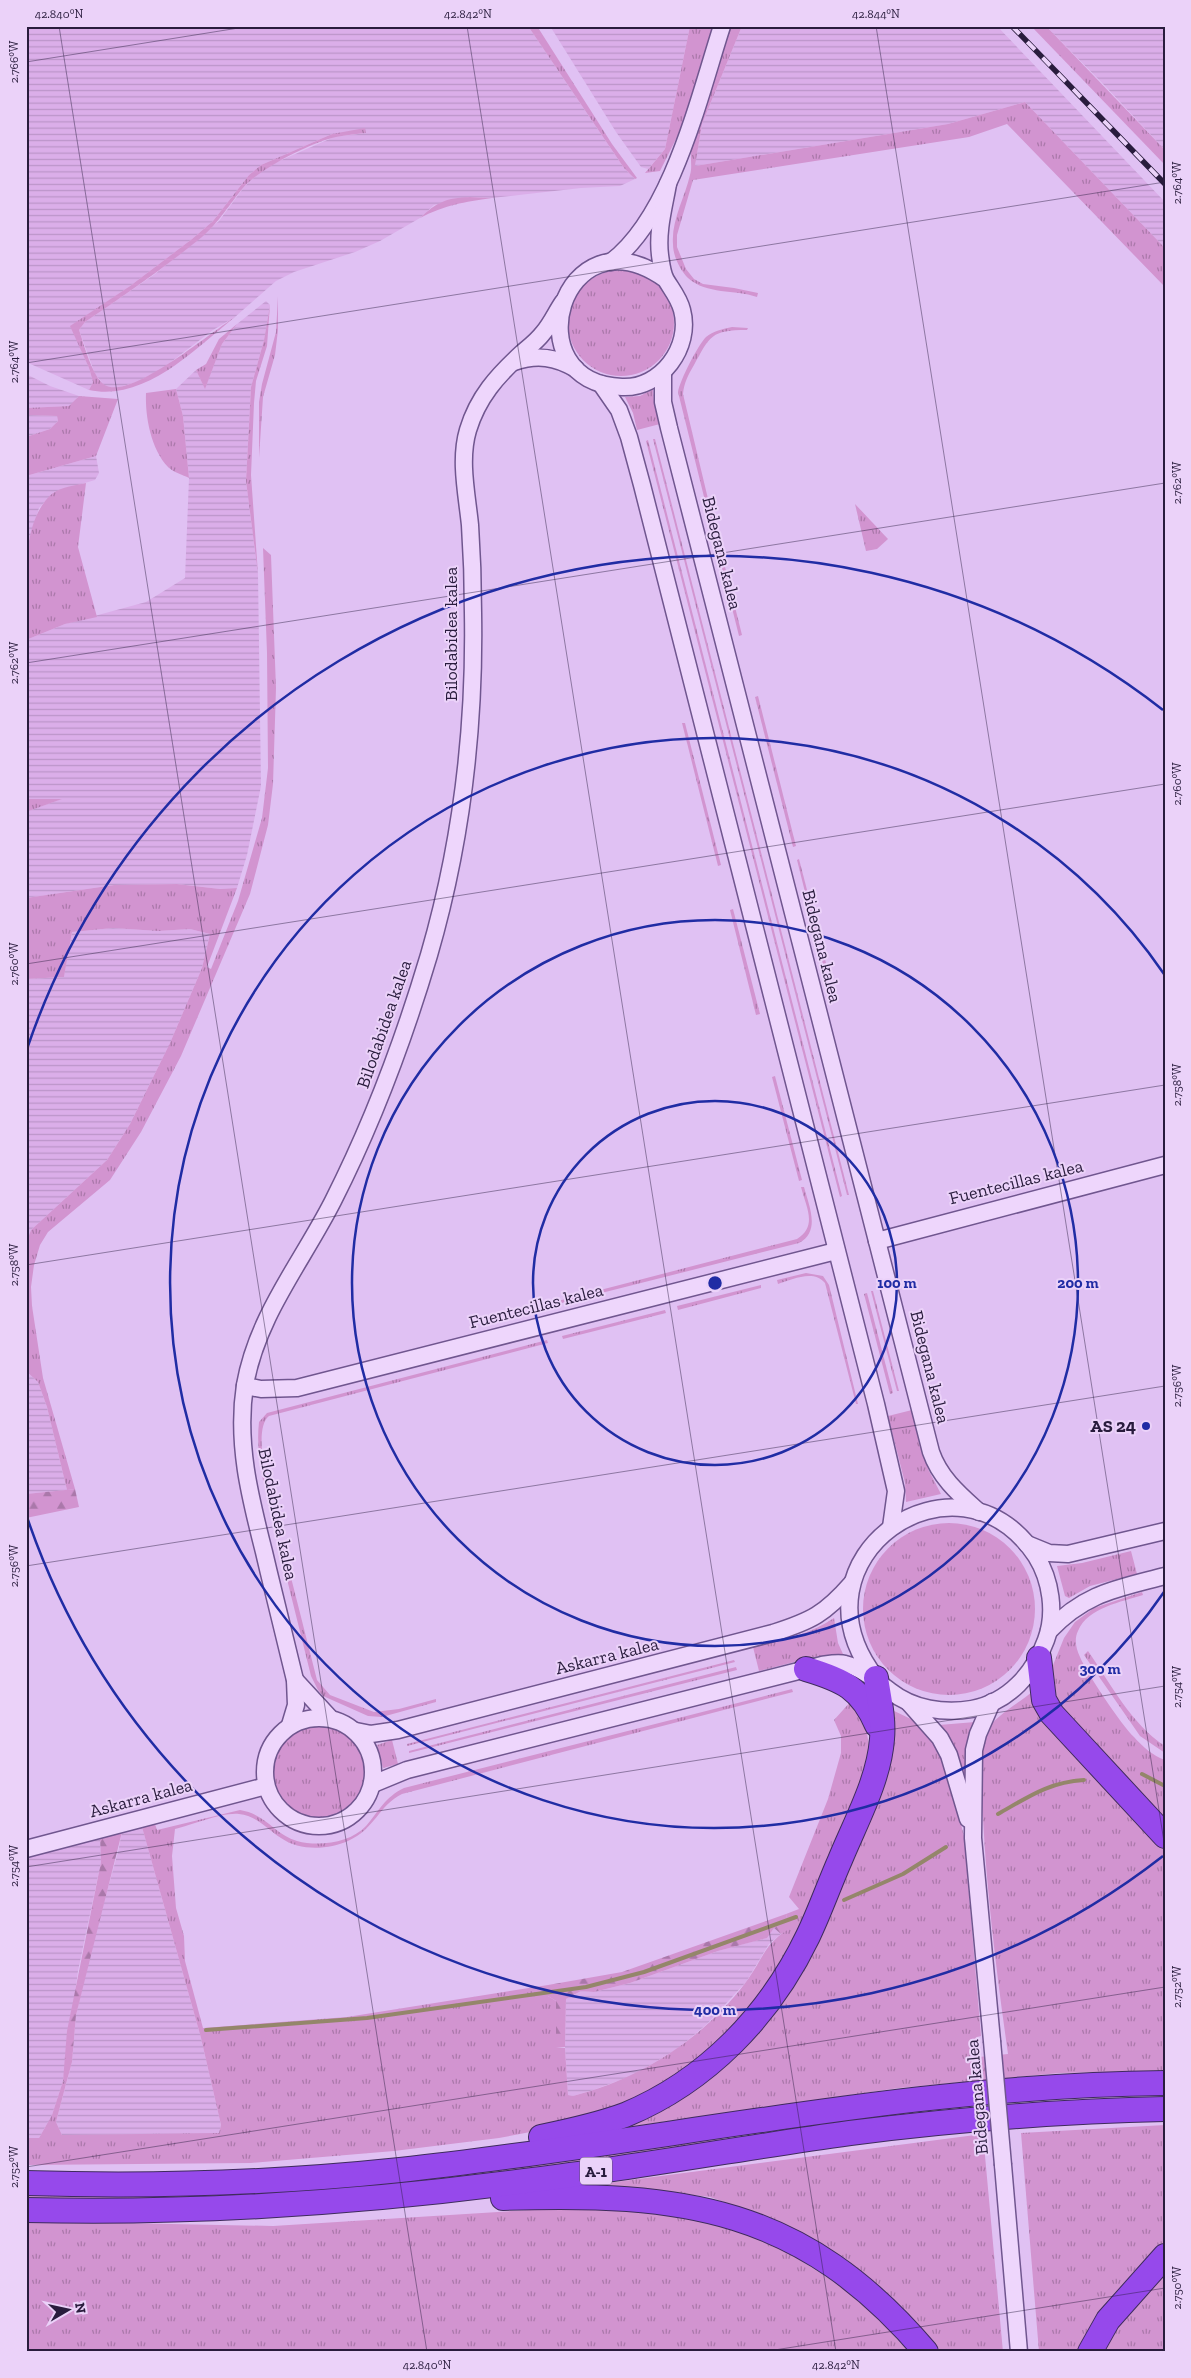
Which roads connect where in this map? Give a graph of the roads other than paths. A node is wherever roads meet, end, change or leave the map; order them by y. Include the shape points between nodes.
1 (722, 26) edge
2 (668, 184) junction
3 (611, 262) junction
4 (665, 279) junction
5 (563, 302) junction
6 (512, 362) junction
7 (579, 371) junction
8 (663, 372) junction
9 (601, 384) junction
10 (1165, 1165) edge
11 (877, 1241) junction
12 (836, 1251) junction
13 (245, 1386) junction
14 (979, 1512) junction
15 (891, 1527) junction
16 (1165, 1532) edge
17 (1027, 1544) junction
18 (1165, 1576) edge
19 (853, 1581) junction
20 (1049, 1631) junction
21 (1039, 1658) junction
22 (806, 1669) junction
23 (876, 1678) junction
24 (296, 1680) junction
25 (907, 1701) junction
26 (992, 1702) junction
27 (330, 1718) junction
28 (290, 1725) junction
29 (356, 1731) junction
30 (882, 1738) junction
31 (372, 1784) junction
32 (266, 1786) junction
33 (1165, 1836) edge
34 (973, 1838) junction
35 (26, 1849) edge
36 (1165, 2083) edge
37 (1165, 2109) edge
38 (401, 2170) junction
39 (26, 2183) edge
40 (316, 2204) junction
41 (26, 2210) edge
42 (1165, 2256) edge
43 (926, 2352) edge
44 (1018, 2352) edge
45 (1090, 2352) edge

1 - 2 street
2 - 3 street via 638,236 625,252
2 - 4 street via 659,236
3 - 4 street via 631,262 649,268
3 - 5 street via 590,270 574,284
4 - 8 street via 679,300 684,328 674,360
5 - 6 street, Bilodabidea kalea via 543,334
5 - 7 street via 559,332 569,360
6 - 7 street via 527,357 546,357 562,360
6 - 13 street, Bilodabidea kalea via 484,392 467,432 464,453 473,575 473,673 464,782 440,913 409,1021 370,1122 322,1222 269,1312 252,1356
7 - 9 street
8 - 9 street via 644,384 623,388
8 - 11 street, Bidegana kalea via 663,402 669,428
9 - 12 street via 619,410 642,484
10 - 11 street, Fuentecillas kalea
11 - 14 street, Bidegana kalea via 935,1464 946,1482
12 - 13 street, Fuentecillas kalea via 297,1388
12 - 15 street via 894,1478 896,1502
13 - 24 street, Bilodabidea kalea via 243,1459
14 - 15 street via 956,1508 933,1510 911,1516
14 - 17 street via 1013,1530
15 - 19 street via 868,1551
16 - 17 street via 1068,1554 1049,1552
17 - 20 street via 1048,1585 1052,1608
18 - 20 street via 1101,1594 1079,1604
19 - 23 street via 849,1616 852,1633 861,1657
19 - 29 street, Askarra kalea via 829,1608 791,1627 398,1730 371,1734
20 - 21 street
21 - 26 street via 1011,1691
21 - 33 highway via 1044,1700 1052,1714
22 - 23 street via 844,1663
22 - 30 highway via 847,1683 860,1694 869,1706
22 - 31 street via 407,1770
23 - 25 street
23 - 30 highway
24 - 27 street, Bilodabidea kalea
24 - 28 street, Bilodabidea kalea via 296,1705
25 - 26 street via 941,1711 958,1711
25 - 34 street, Bidegana kalea via 940,1738 949,1755
26 - 34 street, Bidegana kalea via 974,1750
27 - 28 street via 310,1718
27 - 29 street
28 - 32 street via 279,1734 268,1751 264,1772
29 - 31 street via 371,1755 374,1769
30 - 38 highway via 879,1762 868,1794 808,1936 774,1995 737,2039 678,2087 624,2115 584,2128 466,2152
31 - 32 street via 366,1801 354,1814 338,1824 320,1827 302,1824 286,1816 273,1803
32 - 35 street, Askarra kalea
34 - 44 street, Bidegana kalea, bridge
36 - 38 highway, A-1 via 1100,2083 958,2094
37 - 40 highway, A-1 via 975,2119 850,2133 520,2182
38 - 39 highway, A-1 via 185,2184
40 - 41 highway, A-1 via 105,2212
40 - 43 highway via 576,2196 680,2204 730,2215 810,2250 843,2273 874,2297
42 - 45 highway via 1108,2320

